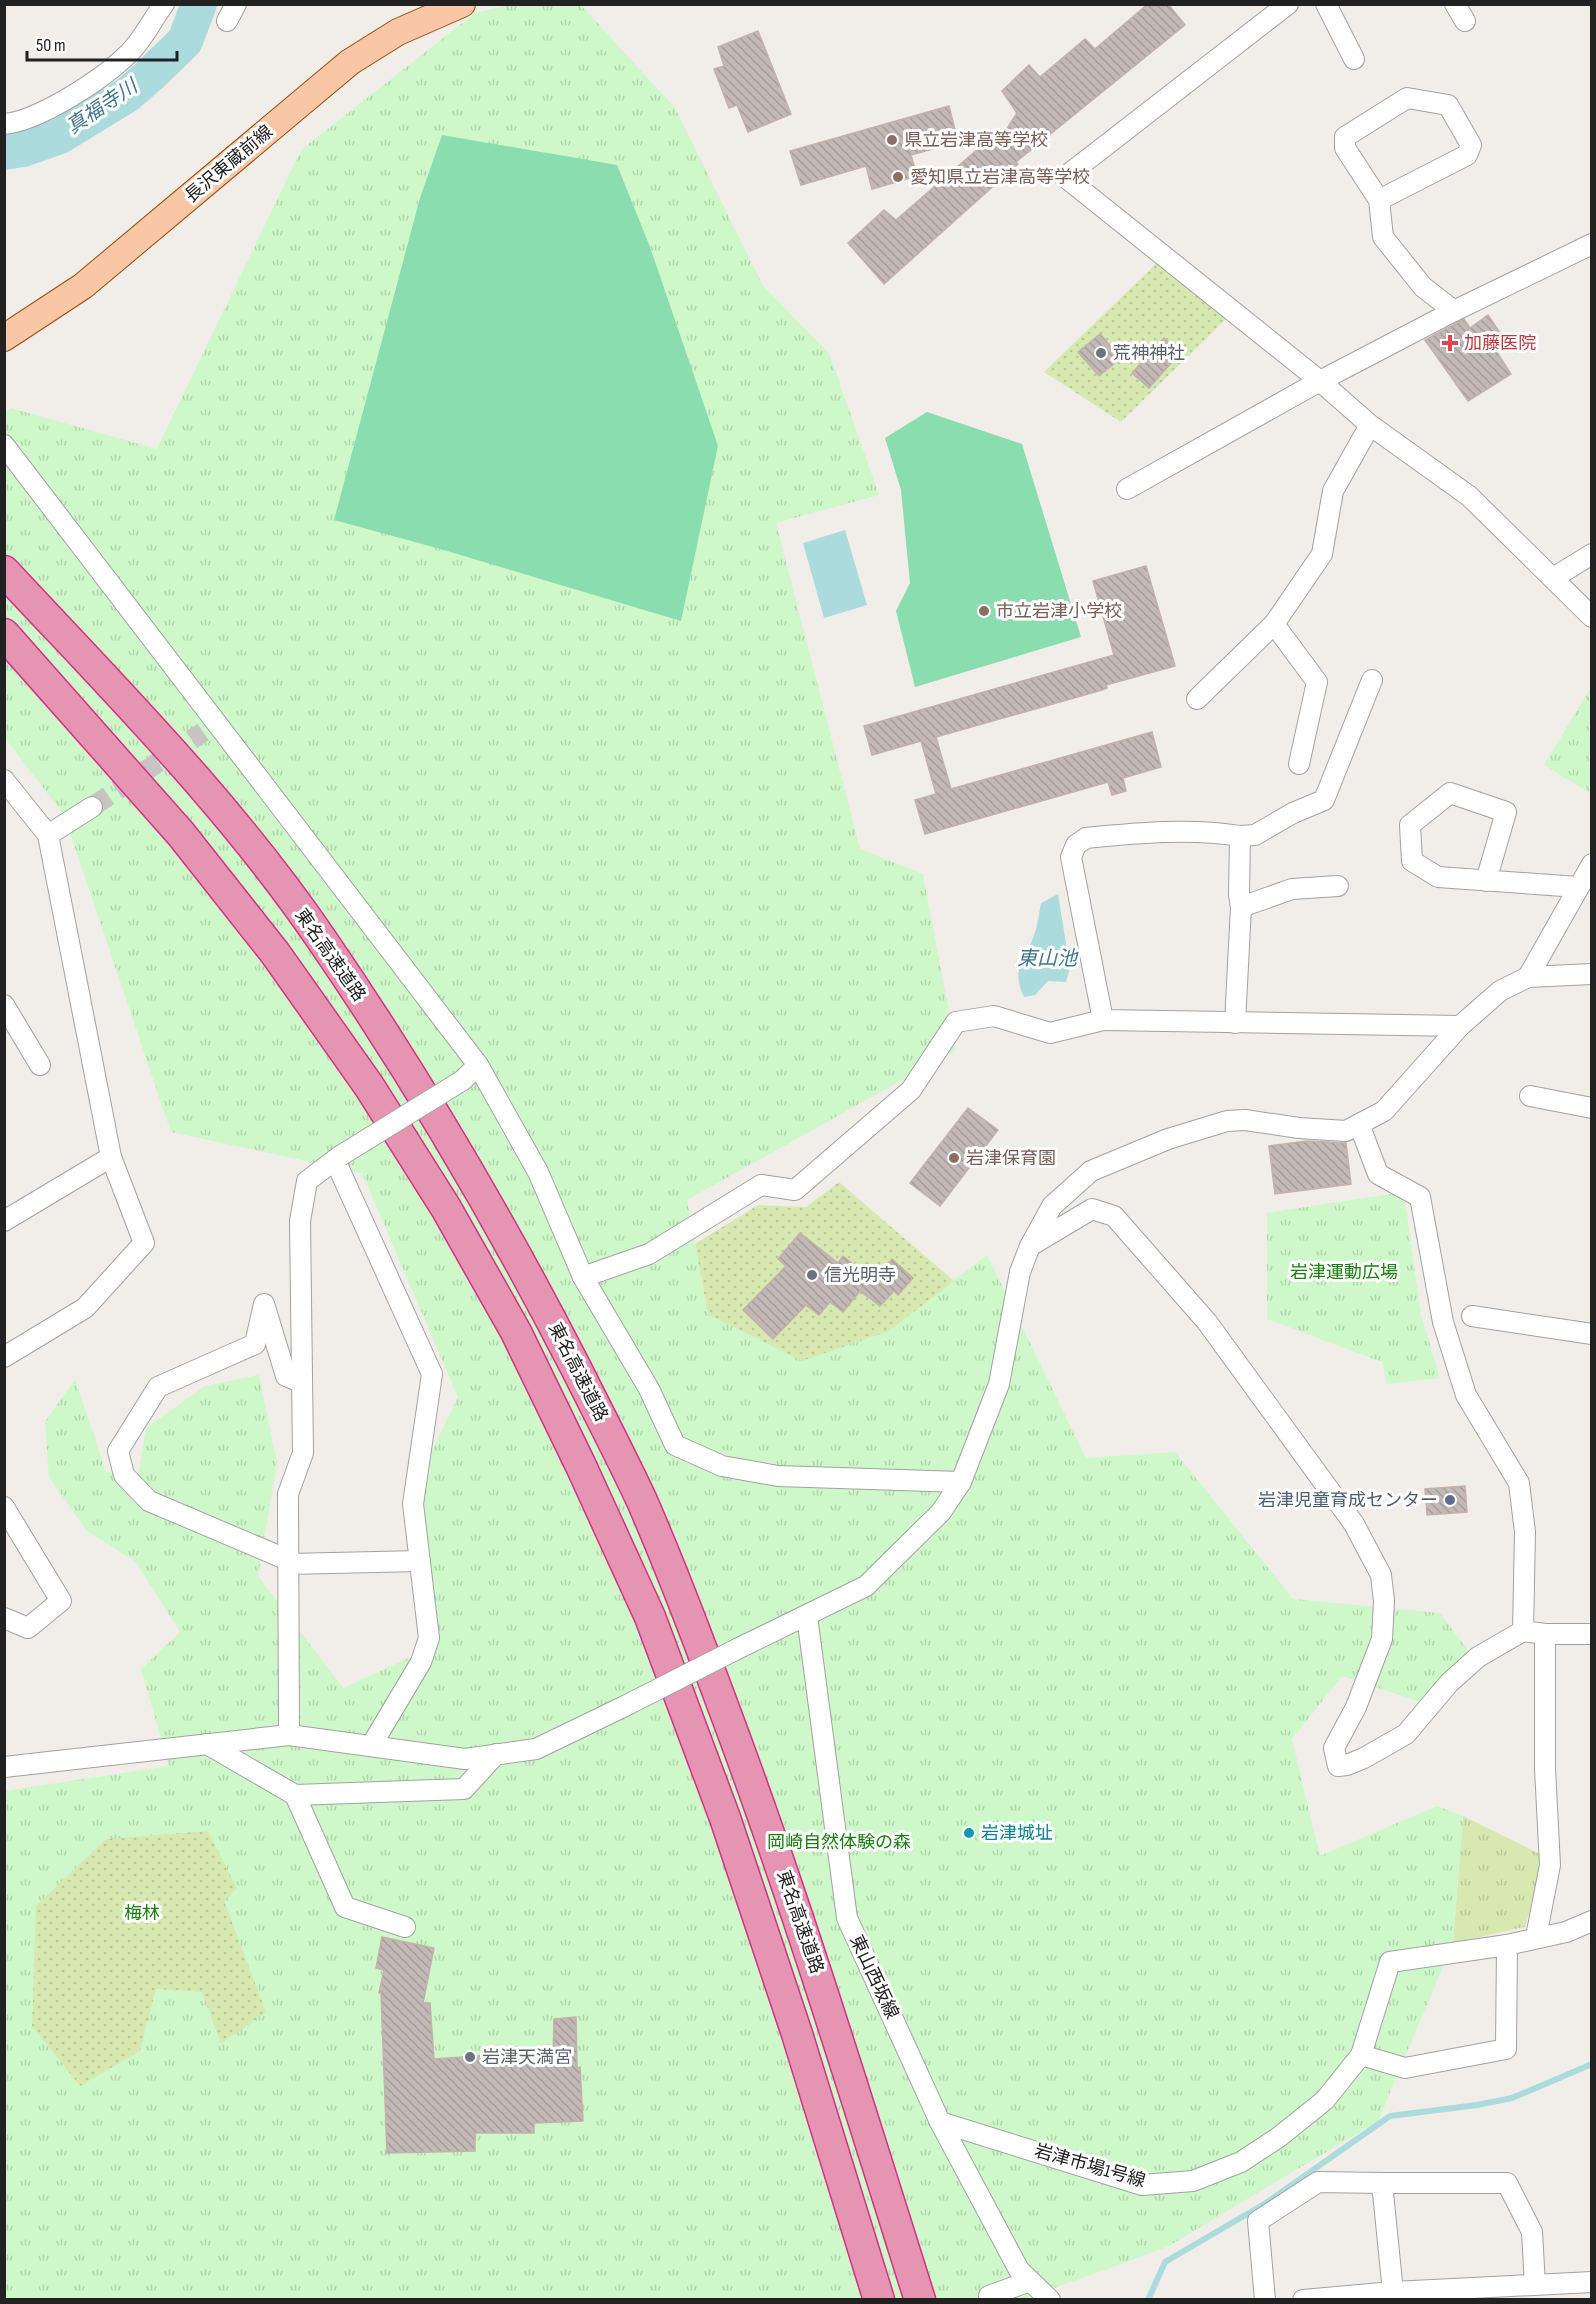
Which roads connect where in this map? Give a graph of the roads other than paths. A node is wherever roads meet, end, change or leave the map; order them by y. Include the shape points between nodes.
1 (164, 4) edge
2 (462, 4) edge
3 (1326, 4) edge
4 (1287, 5) edge
5 (1354, 59) dead end
6 (4, 124) edge
7 (1379, 200) junction
8 (1592, 244) edge
9 (1454, 311) junction
10 (4, 338) edge
11 (1320, 381) junction
12 (1370, 425) junction
13 (4, 445) edge
14 (1127, 489) dead end
15 (1592, 554) edge
16 (4, 571) edge
17 (1553, 578) junction
18 (1592, 617) edge
19 (1274, 624) junction
20 (4, 634) edge
21 (1372, 680) dead end
22 (1197, 699) dead end
23 (1299, 764) dead end
24 (4, 780) edge
25 (92, 807) tunnel mouth
26 (48, 835) junction
27 (1240, 836) junction
28 (1592, 864) edge
29 (1486, 880) junction
30 (1338, 886) dead end
31 (1578, 887) junction
32 (1241, 907) junction
33 (1592, 974) edge
34 (1528, 977) junction
35 (4, 1005) edge
36 (1103, 1020) junction
37 (1235, 1023) junction
38 (1460, 1026) junction
39 (40, 1065) dead end
40 (478, 1065) junction
41 (1530, 1096) dead end
42 (1592, 1108) edge
43 (1359, 1124) junction
44 (111, 1157) junction
45 (338, 1158) junction
46 (4, 1221) edge
47 (1030, 1246) junction
48 (583, 1277) junction
49 (1472, 1316) dead end
50 (1592, 1334) edge
51 (4, 1357) edge
52 (302, 1382) junction
53 (961, 1482) junction
54 (4, 1507) edge
55 (420, 1561) junction
56 (288, 1562) junction
57 (807, 1616) junction
58 (4, 1618) edge
59 (1523, 1631) junction
60 (1545, 1634) junction
61 (1592, 1634) edge
62 (289, 1735) junction
63 (207, 1744) junction
64 (371, 1746) junction
65 (496, 1754) junction
66 (4, 1767) edge
67 (295, 1795) junction
68 (1592, 1921) edge
69 (405, 1927) dead end
70 (1536, 1937) junction
71 (1507, 1945) junction
72 (1361, 2055) junction
73 (940, 2122) junction
74 (1382, 2183) junction
75 (1030, 2281) junction
76 (1592, 2282) edge
77 (1543, 2290) edge
78 (1393, 2292) junction
79 (989, 2296) dead end
80 (879, 2300) edge
81 (920, 2300) edge
82 (1050, 2300) edge
83 (1264, 2300) edge
84 (1303, 2300) edge

1 - 6 street via 130,53 91,85 21,123
2 - 10 main road, 長沢東蔵前線 via 398,32 350,62 83,286
3 - 5 street
4 - 11 street via 1065,177
7 - 7 street via 1345,148 1345,137 1407,98 1448,105 1471,145 1467,155
7 - 9 street via 1383,237 1423,287
8 - 9 street
9 - 11 street
11 - 12 street
11 - 14 street
12 - 17 street via 1469,496
12 - 19 street via 1333,491 1323,554
13 - 40 street via 211,728
15 - 17 street
16 - 81 highway, 東名高速道路 via 233,823 320,937 409,1073 515,1251 642,1501 702,1648 820,1980
17 - 18 street
19 - 22 street
19 - 23 street via 1317,682
20 - 80 highway, 東名高速道路 via 181,834 275,953 369,1086 446,1208 516,1332 650,1617 725,1818
21 - 27 street via 1324,800 1255,835
24 - 26 street
25 - 26 street
26 - 44 street
27 - 32 street
27 - 36 street via 1164,831 1086,838 1076,845 1071,857
28 - 31 street
29 - 29 street via 1438,877 1412,861 1410,825 1450,793 1506,813
29 - 31 street
30 - 32 street via 1292,889
31 - 34 street
32 - 37 street
33 - 34 street
34 - 38 street via 1500,991
35 - 39 street
36 - 37 street
36 - 48 street via 1050,1033 994,1016 956,1022 911,1090 795,1190 761,1185 649,1254
37 - 38 street
38 - 43 street via 1384,1112
40 - 45 street, bridge via 463,1080
40 - 48 street via 538,1172
41 - 42 street
43 - 47 street via 1346,1131 1227,1121 1168,1140 1091,1171 1052,1206
43 - 59 street via 1378,1174 1420,1197 1443,1322 1466,1395 1520,1483 1525,1532
44 - 46 street
44 - 51 street via 144,1243 85,1308
45 - 52 street via 307,1181 300,1221
45 - 55 street via 432,1374 412,1504
47 - 53 street via 1020,1272 999,1384
47 - 59 street via 1092,1209 1114,1216 1207,1322 1354,1524 1381,1575 1384,1610 1382,1639 1356,1707 1334,1748 1338,1766 1364,1758 1406,1734 1449,1683 1478,1657
48 - 53 street via 649,1389 675,1444 722,1466 778,1476
49 - 50 street
52 - 56 street via 303,1453 288,1494
52 - 56 street via 286,1376 264,1304 255,1344 159,1388 118,1451 124,1475 149,1501
53 - 57 street via 941,1512 866,1586
54 - 58 street via 60,1601 28,1628
55 - 56 street
55 - 64 street via 429,1638 421,1662
56 - 62 street
57 - 65 street, bridge via 536,1749
57 - 73 street, 東山西坂線 via 847,1918
59 - 60 street
60 - 61 street
60 - 70 street via 1550,1865
62 - 63 street
62 - 64 street
63 - 66 street
63 - 67 street
64 - 65 street via 465,1759
65 - 67 street via 464,1789
67 - 69 street via 345,1907
68 - 70 street, 岩津市場1号線 via 1566,1932
70 - 71 street, 岩津市場1号線
71 - 72 street, 岩津市場1号線 via 1390,1962
71 - 72 street via 1506,2049 1405,2068
72 - 73 street, 岩津市場1号線 via 1325,2100 1279,2137 1241,2162 1193,2181 1142,2185
73 - 75 street, 東山西坂線 via 1018,2270
74 - 77 street via 1507,2183 1532,2232
74 - 78 street
74 - 83 street via 1318,2182 1258,2221
75 - 79 street
75 - 82 street, 東山西坂線
76 - 77 street
77 - 78 street
78 - 84 street

